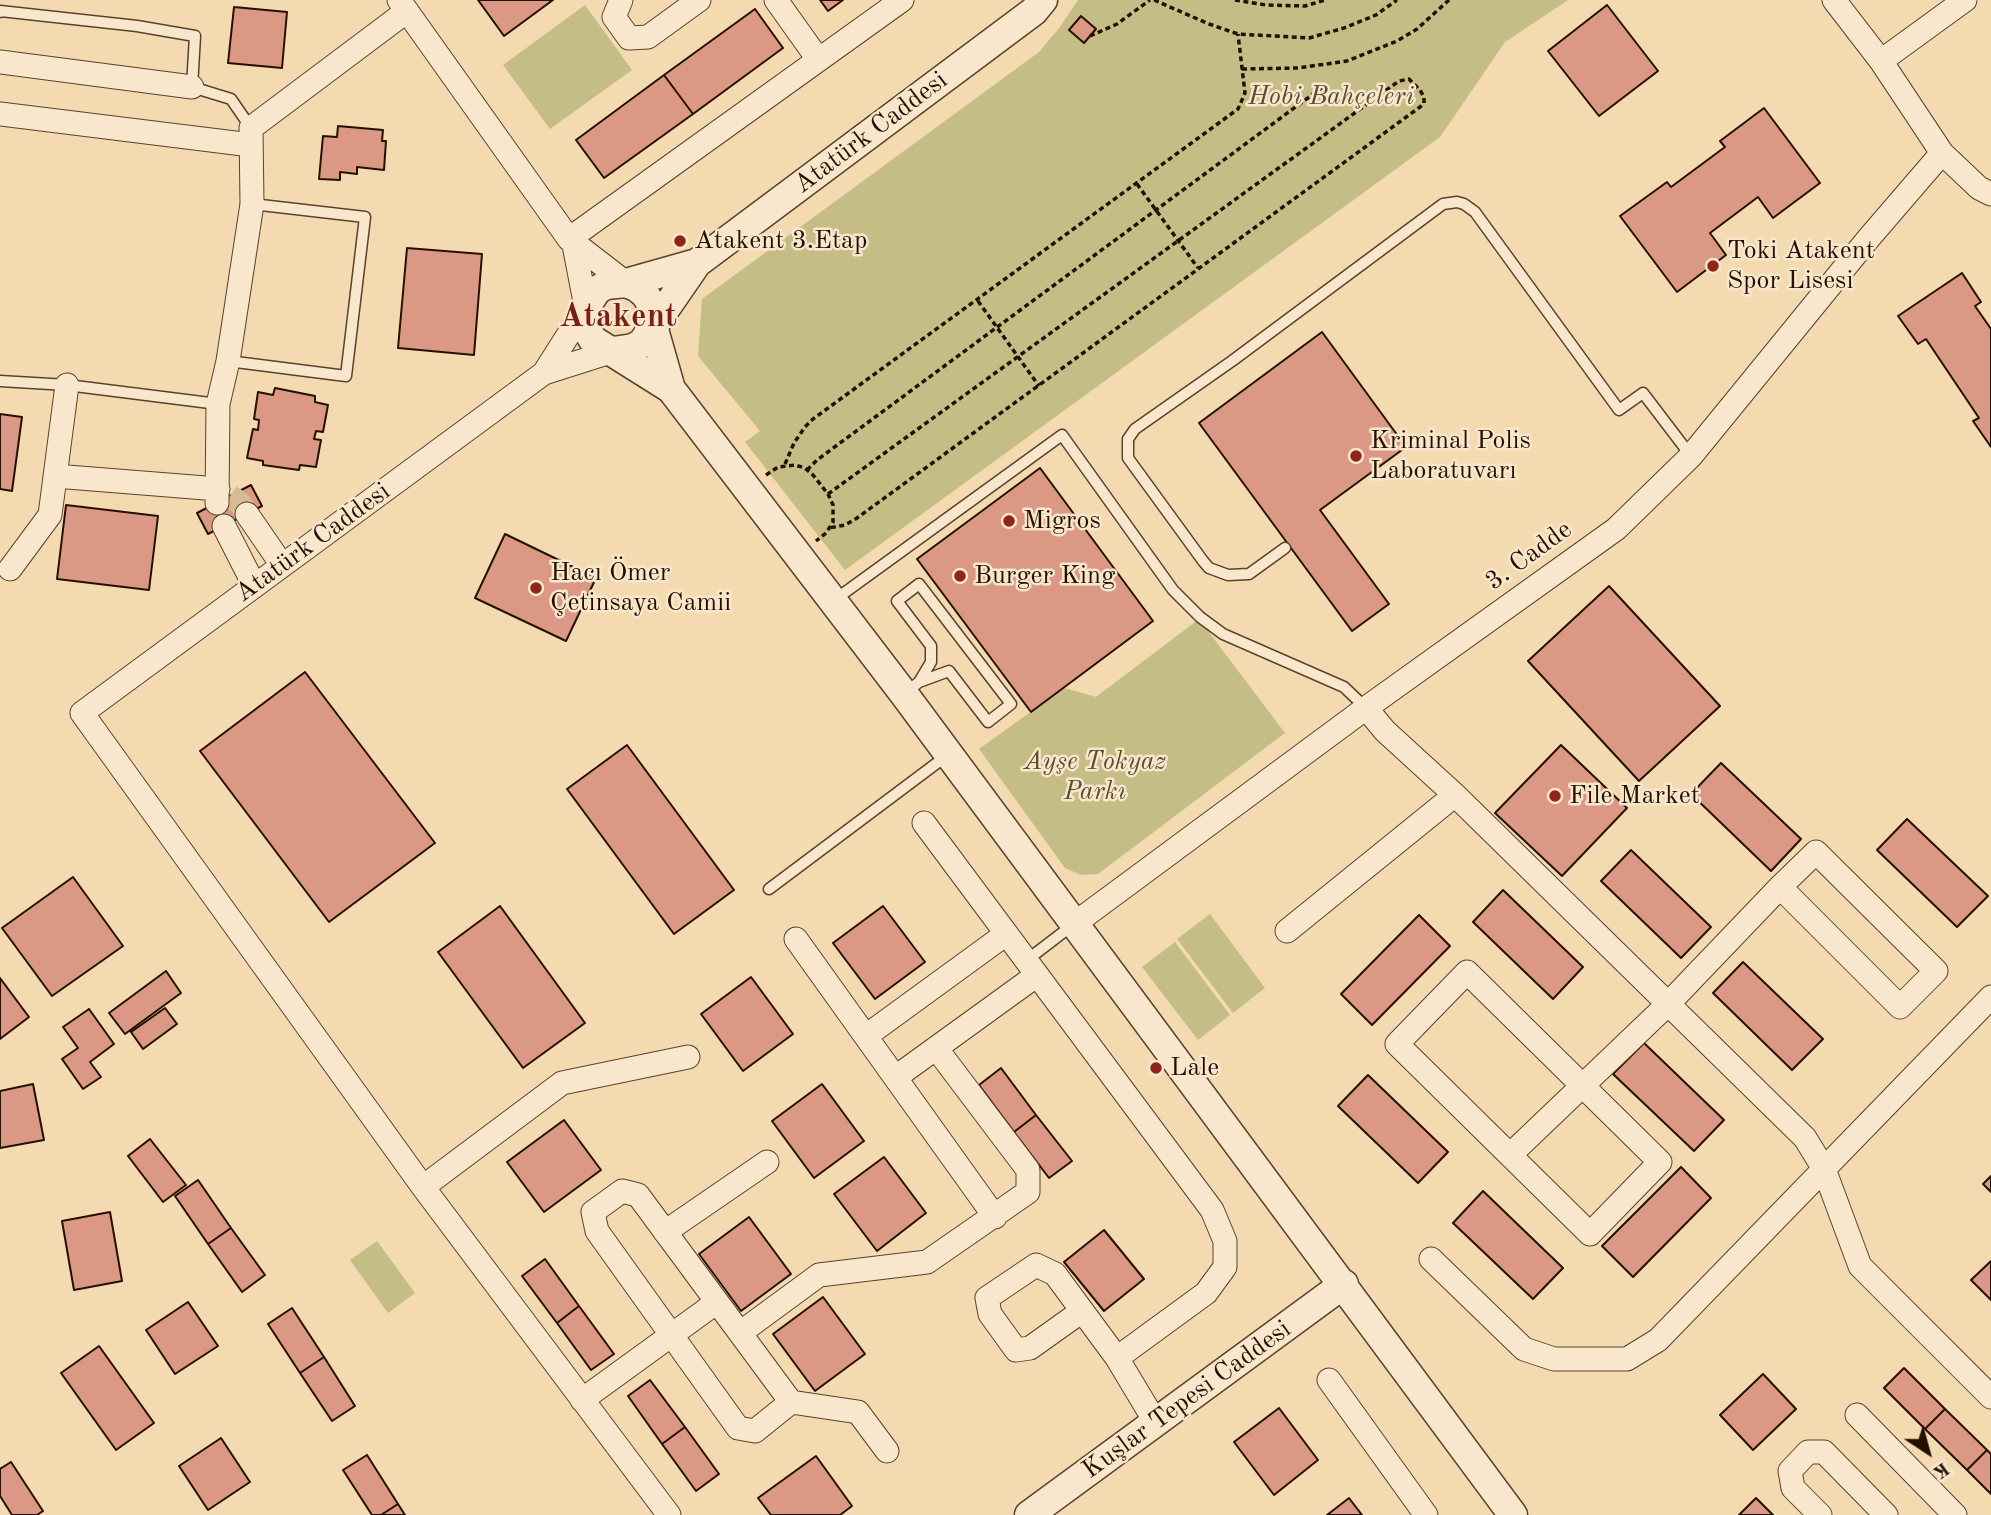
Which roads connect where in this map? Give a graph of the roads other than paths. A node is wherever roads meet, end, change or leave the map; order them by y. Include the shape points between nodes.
1 (1, 0) edge
2 (621, 0) edge
3 (699, 0) edge
4 (776, 0) edge
5 (902, 0) edge
6 (1043, 0) edge
7 (1834, 0) edge
8 (1965, 0) edge
9 (403, 6) edge
10 (0, 11) edge
11 (818, 59) junction
12 (1881, 61) junction
13 (0, 62) edge
14 (192, 87) junction
15 (0, 114) edge
16 (251, 137) junction
17 (1942, 153) junction
18 (1991, 194) edge
19 (252, 204) junction
20 (571, 242) junction
21 (697, 263) junction
22 (626, 283) junction
23 (586, 307) junction
24 (653, 326) junction
25 (612, 351) junction
26 (228, 361) junction
27 (544, 373) junction
28 (0, 381) edge
29 (67, 385) junction
30 (671, 389) junction
31 (218, 404) junction
32 (1691, 456) junction
33 (55, 476) junction
34 (247, 514) tunnel mouth
35 (224, 526) tunnel mouth
36 (1285, 548) dead end
37 (282, 565) junction
38 (10, 569) dead end
39 (254, 585) junction
40 (833, 601) junction
41 (912, 688) junction
42 (1366, 708) junction
43 (949, 754) junction
44 (1455, 795) junction
45 (924, 823) dead end
46 (1780, 887) junction
47 (769, 889) dead end
48 (1074, 924) junction
49 (1287, 931) dead end
50 (1006, 934) junction
51 (796, 939) dead end
52 (1032, 967) junction
53 (1991, 997) edge
54 (1668, 1004) junction
55 (866, 1036) junction
56 (936, 1048) junction
57 (688, 1057) dead end
58 (895, 1077) junction
59 (1582, 1086) junction
60 (1510, 1155) junction
61 (767, 1162) dead end
62 (1824, 1169) junction
63 (423, 1187) junction
64 (995, 1217) junction
65 (665, 1232) junction
66 (1431, 1259) dead end
67 (1344, 1284) junction
68 (717, 1302) junction
69 (1082, 1311) dead end
70 (740, 1333) junction
71 (671, 1335) junction
72 (1117, 1358) junction
73 (1329, 1380) dead end
74 (1991, 1397) edge
75 (582, 1400) junction
76 (791, 1402) junction
77 (1857, 1415) dead end
78 (1156, 1423) junction
79 (887, 1451) dead end
80 (669, 1515) edge
81 (1029, 1515) edge
82 (1426, 1515) edge
83 (1513, 1515) edge
84 (1820, 1515) edge
85 (1886, 1515) edge
86 (1955, 1515) edge

1 - 10 lane
2 - 3 street via 614,17 629,38 648,37
4 - 11 street
5 - 11 street
6 - 21 street, Atatürk Caddesi
7 - 12 street
8 - 12 street
9 - 16 street
9 - 20 street
10 - 14 lane via 195,36
11 - 20 street
12 - 17 street
13 - 14 street
14 - 16 lane via 231,99
15 - 16 street
16 - 19 street
17 - 18 street
17 - 32 street, 3. Cadde
19 - 26 street
19 - 26 lane via 365,217 346,376
20 - 22 street
20 - 23 street
21 - 22 street
21 - 24 street
22 - 23 street via 615,282 597,290
22 - 24 street via 645,294 654,315
23 - 25 street via 587,330 593,340
23 - 27 street
24 - 25 street via 642,343
24 - 30 street
25 - 27 street
25 - 30 street
26 - 31 street
27 - 37 street, Atatürk Caddesi
28 - 29 lane
29 - 31 lane
29 - 33 street
30 - 40 street
31 - 33 street via 216,481 221,494
32 - 36 lane via 1643,393 1619,410 1475,212 1457,202 1443,204 1135,429 1128,439 1128,458 1209,568 1228,575 1249,574
32 - 42 street, 3. Cadde via 1616,529
33 - 38 street via 50,515
34 - 37 street
35 - 39 street
37 - 39 street, Atatürk Caddesi
39 - 63 street, Atatürk Caddesi via 82,713
40 - 41 street
40 - 42 lane via 1062,435 1173,590 1200,617 1223,634 1344,687
41 - 41 lane via 949,671 988,722 1011,704 919,584 897,601 931,646 930,662
41 - 43 street
42 - 44 street
42 - 48 street, 3. Cadde
43 - 47 lane
43 - 48 street
44 - 49 street
44 - 54 street
45 - 50 street
46 - 46 street via 1816,852 1936,971 1899,1007
46 - 54 street
48 - 52 lane
48 - 67 street
50 - 52 street
50 - 55 street
51 - 55 street
52 - 56 street
52 - 72 street via 1212,1210 1225,1241 1225,1267 1206,1293
53 - 62 street
54 - 59 street
54 - 62 street via 1805,1138
55 - 58 street
56 - 58 street
56 - 64 street via 1028,1170 1028,1192
57 - 63 street via 562,1083
58 - 64 street
59 - 60 street
59 - 60 street via 1660,1162 1590,1234
59 - 60 street via 1467,972 1397,1044
61 - 65 street
62 - 66 street via 1658,1340 1627,1359 1554,1359 1524,1349
62 - 74 street via 1860,1266
63 - 75 street
64 - 70 street via 927,1262 819,1275
65 - 68 street
65 - 71 street via 638,1195 622,1191 593,1212 597,1231
67 - 78 street, Kuşlar Tepesi Caddesi
67 - 83 street
68 - 70 street
68 - 71 street
69 - 72 street
70 - 76 street
71 - 75 street
71 - 76 street via 737,1429 755,1432
72 - 78 street
73 - 82 street
75 - 80 street
76 - 79 street via 858,1412
77 - 86 street
78 - 81 street, Kuşlar Tepesi Caddesi
84 - 85 street via 1793,1488 1790,1471 1808,1452 1824,1452

